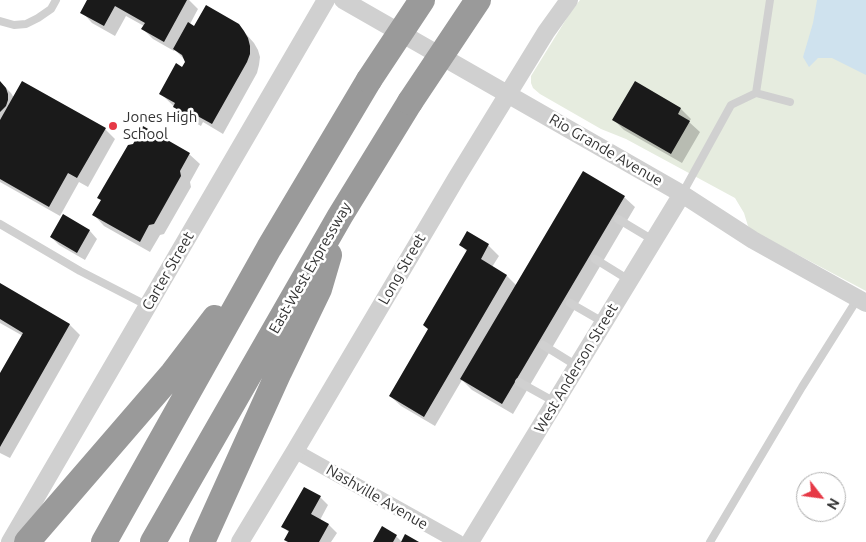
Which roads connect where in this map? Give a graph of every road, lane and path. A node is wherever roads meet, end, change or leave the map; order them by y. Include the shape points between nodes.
1 (56, 0) edge
2 (326, 0) edge
3 (344, 0) edge
4 (422, 0) edge
5 (478, 0) edge
6 (569, 0) edge
7 (770, 0) edge
8 (0, 20) edge
9 (756, 93) junction
10 (508, 94) junction
11 (790, 102) dead end
12 (682, 194) junction
13 (340, 216) junction
14 (618, 220) dead end
15 (0, 224) edge
16 (653, 240) junction
17 (270, 248) junction
18 (595, 259) dead end
19 (629, 280) junction
20 (862, 301) edge
21 (570, 303) dead end
22 (148, 306) junction
23 (603, 322) junction
24 (543, 346) dead end
25 (577, 366) junction
26 (519, 382) dead end
27 (555, 402) junction
28 (295, 451) junction
29 (244, 540) edge
30 (10, 542) edge
31 (27, 542) edge
32 (104, 542) edge
33 (153, 542) edge
34 (202, 542) edge
35 (458, 542) edge
36 (470, 542) edge
37 (710, 542) edge

1 - 8 lane via 51,9 26,24 14,25
2 - 22 street, Carter Street
3 - 10 street, Rio Grande Avenue
4 - 17 highway, bridge via 369,80
5 - 13 highway, East-West Expressway, bridge
6 - 10 street, Long Street
7 - 9 lane
9 - 11 lane
9 - 12 lane via 731,105
10 - 12 street, Rio Grande Avenue
10 - 28 street, Long Street
12 - 16 street, West Anderson Street
12 - 20 street, Rio Grande Avenue via 753,240
13 - 33 highway, East-West Expressway
13 - 34 highway via 320,289
14 - 16 lane
15 - 22 lane
16 - 19 street, West Anderson Street
17 - 31 highway via 173,373
17 - 32 highway
18 - 19 lane
19 - 23 street, West Anderson Street
20 - 37 lane via 802,387
21 - 23 lane
22 - 30 street, Carter Street
23 - 25 street, West Anderson Street
24 - 25 lane
25 - 27 street, West Anderson Street
26 - 27 lane
27 - 36 street, West Anderson Street
28 - 29 street, Long Street
28 - 35 street, Nashville Avenue

